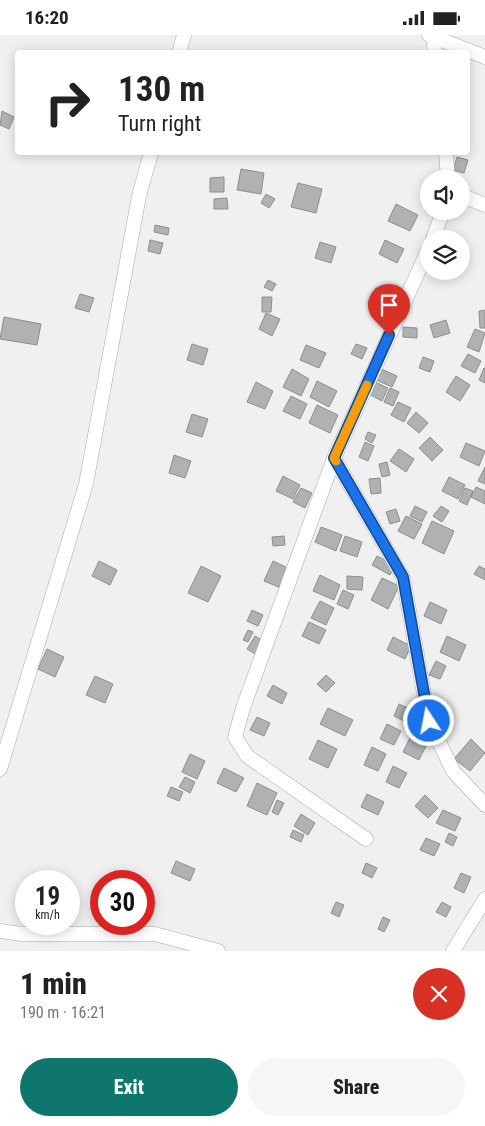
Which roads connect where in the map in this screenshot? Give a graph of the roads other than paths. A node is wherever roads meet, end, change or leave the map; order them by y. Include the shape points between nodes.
1 (184, 35) edge
2 (432, 35) edge
3 (180, 50) edge
4 (434, 50) edge
5 (468, 50) edge
6 (470, 51) edge
7 (485, 57) edge
8 (150, 155) edge
9 (446, 155) edge
10 (447, 170) edge
11 (470, 199) edge
12 (485, 205) edge
13 (420, 268) edge
14 (334, 458) junction
15 (0, 769) edge
16 (485, 805) edge
17 (366, 839) dead end
18 (485, 899) edge
19 (0, 931) edge
20 (218, 951) edge
21 (453, 951) edge

1 - 3 street
2 - 4 street
2 - 5 street
6 - 7 street
8 - 15 street via 139,196 86,484
9 - 10 street
11 - 12 street
13 - 14 street
14 - 16 street via 403,577 429,721 453,771
14 - 17 street via 242,708 235,737 248,756
18 - 21 street
19 - 20 street via 22,934 155,934

